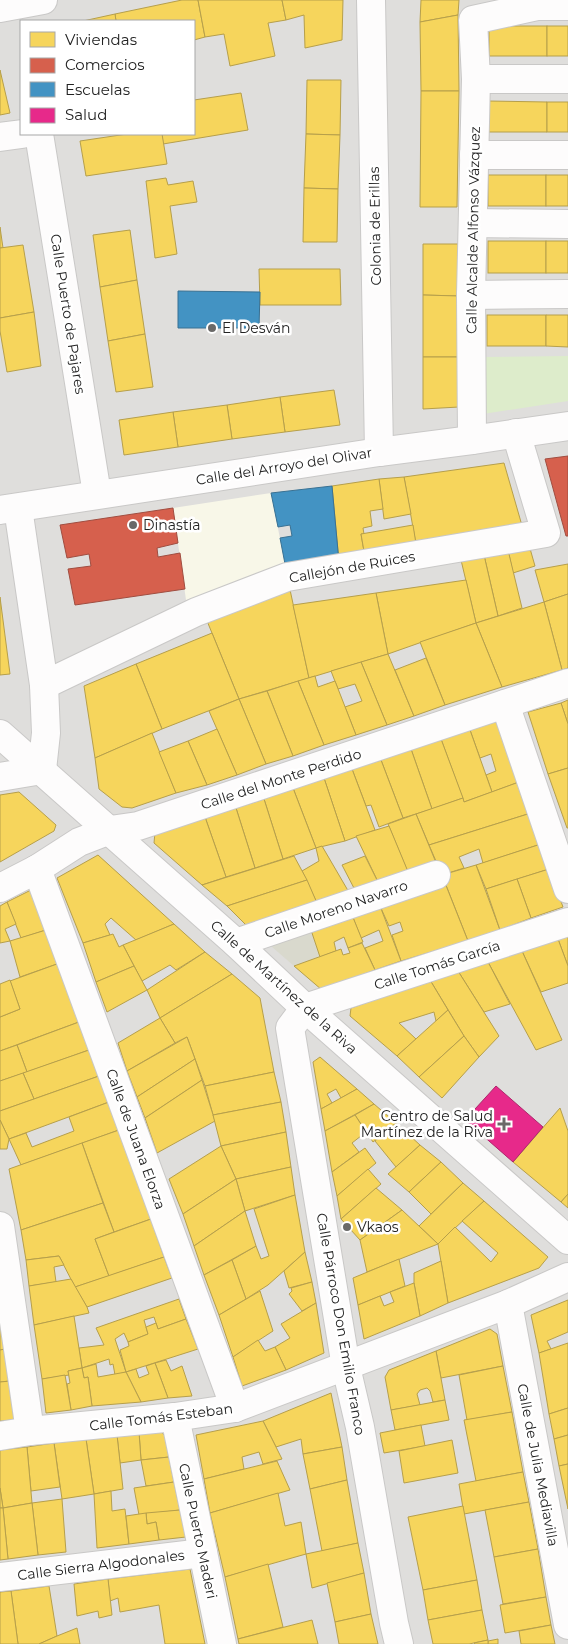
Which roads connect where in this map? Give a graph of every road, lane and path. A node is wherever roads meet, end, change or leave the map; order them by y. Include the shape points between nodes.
1 (371, 0) edge
2 (568, 6) edge
3 (476, 79) junction
4 (568, 79) edge
5 (20, 134) edge
6 (39, 135) edge
7 (0, 137) edge
8 (474, 154) junction
9 (568, 155) edge
10 (473, 223) junction
11 (568, 224) edge
12 (568, 294) edge
13 (471, 295) junction
14 (568, 426) edge
15 (516, 434) junction
16 (472, 440) junction
17 (379, 452) junction
18 (97, 494) junction
19 (9, 509) edge
20 (568, 683) edge
21 (44, 685) junction
22 (504, 704) junction
23 (0, 734) edge
24 (42, 770) junction
25 (0, 777) edge
26 (110, 830) junction
27 (37, 869) junction
28 (436, 875) dead end
29 (0, 888) edge
30 (568, 889) edge
31 (568, 922) edge
32 (236, 943) junction
33 (305, 1008) junction
34 (0, 1226) edge
35 (568, 1240) edge
36 (568, 1277) edge
37 (508, 1304) junction
38 (346, 1367) junction
39 (235, 1408) junction
40 (175, 1418) junction
41 (30, 1431) junction
42 (0, 1436) edge
43 (203, 1553) junction
44 (0, 1577) edge
45 (568, 1625) edge
46 (222, 1644) edge
47 (399, 1644) edge

1 - 17 street, Colonia de Erillas
2 - 3 street, Calle Alcalde Alfonso Vázquez via 537,6 473,20
3 - 4 street
3 - 8 street, Calle Alcalde Alfonso Vázquez
5 - 7 street
6 - 18 street, Calle Puerto de Pajares
8 - 9 street
8 - 10 street, Calle Alcalde Alfonso Vázquez
10 - 11 street
10 - 13 street, Calle Alcalde Alfonso Vázquez
12 - 13 street
13 - 16 street, Calle Alcalde Alfonso Vázquez
14 - 15 street, Calle del Arroyo del Olivar
15 - 16 street, Calle del Arroyo del Olivar
15 - 21 street, Callejón de Ruices via 546,533 287,577 196,612
16 - 17 street, Calle del Arroyo del Olivar
17 - 18 street, Calle del Arroyo del Olivar
18 - 19 street, Calle del Arroyo del Olivar
19 - 21 street
20 - 22 street, Calle del Monte Perdido
21 - 24 street via 46,733
22 - 26 street, Calle del Monte Perdido via 138,826
22 - 30 street
23 - 24 street, Calle de Martínez de la Riva
24 - 25 street
24 - 26 street, Calle de Martínez de la Riva
26 - 27 street, Calle del Monte Perdido via 79,842
26 - 32 street, Calle de Martínez de la Riva
27 - 29 street, Calle del Monte Perdido
27 - 39 street, Calle de Juana Elorza
28 - 32 street, Calle Moreno Navarro
31 - 33 street, Calle Tomás García
32 - 33 street, Calle de Martínez de la Riva
33 - 35 street, Calle de Martínez de la Riva
33 - 38 street, Calle Párroco Don Emilio Franco via 290,1028
34 - 41 street
36 - 37 street, Calle Tomás Esteban
37 - 38 street, Calle Tomás Esteban
37 - 45 street, Calle de Julia Mediavilla
38 - 39 street, Calle Tomás Esteban
38 - 47 street, Calle Párroco Don Emilio Franco
39 - 40 street, Calle Tomás Esteban
40 - 41 street, Calle Tomás Esteban
40 - 43 street, Calle Puerto Maderi
41 - 42 street, Calle Tomás Esteban
43 - 44 street, Calle Sierra Algodonales
43 - 46 street, Calle Puerto Maderi

